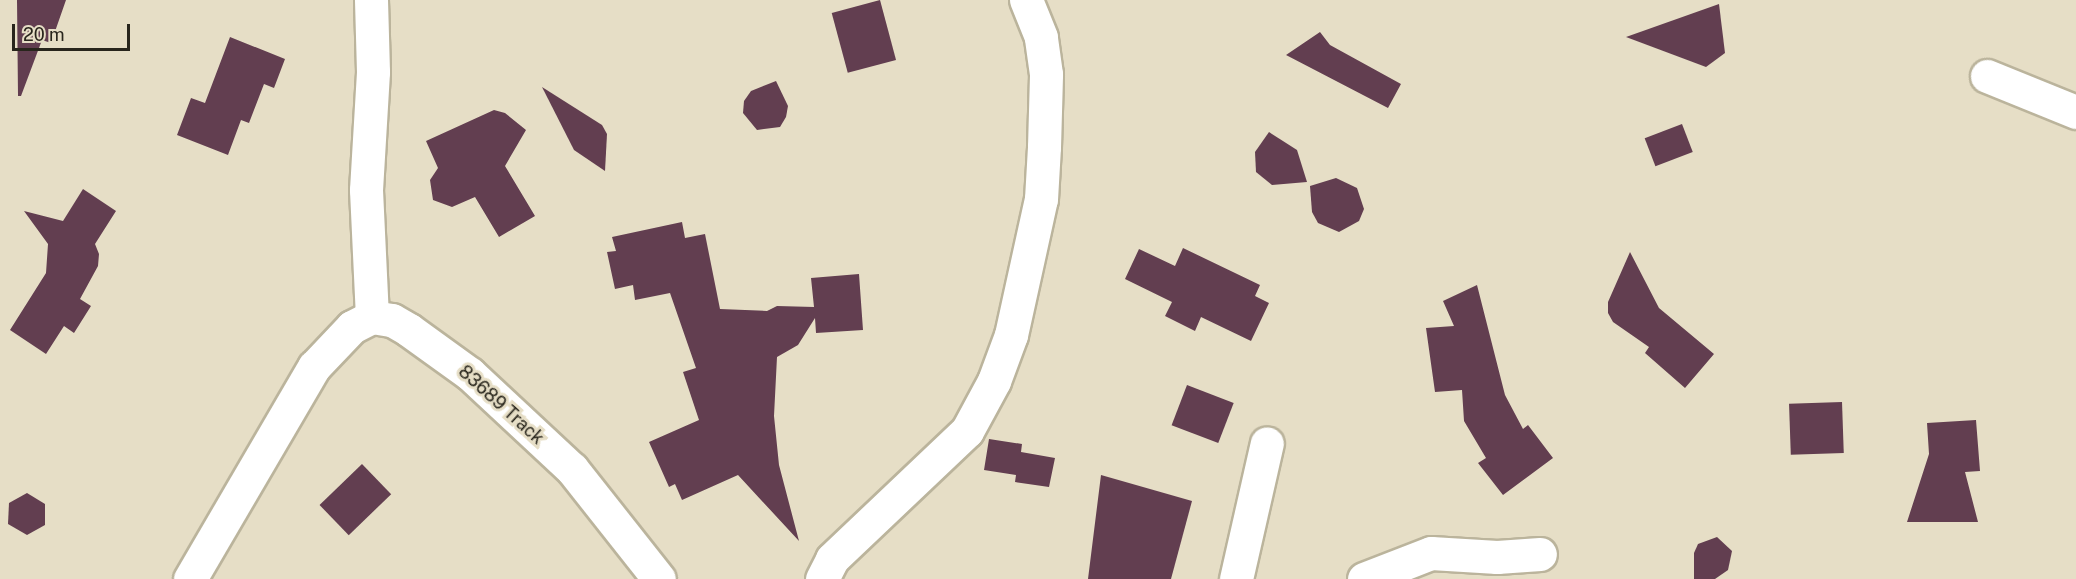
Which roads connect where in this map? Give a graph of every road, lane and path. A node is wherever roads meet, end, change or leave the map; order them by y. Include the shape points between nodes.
1 (371, 0) edge
2 (1026, 0) edge
3 (1987, 76) dead end
4 (2076, 112) edge
5 (372, 317) junction
6 (1267, 443) dead end
7 (1540, 554) dead end
8 (190, 579) edge
9 (660, 579) edge
10 (822, 579) edge
11 (1236, 579) edge
12 (1364, 579) edge

1 - 5 street via 373,72 366,190
2 - 10 street via 1041,36 1046,74 1043,157 1041,200 1011,335 994,381 968,430 832,559
3 - 4 street
5 - 8 street via 352,327 314,367
5 - 9 street, 83689 Track via 392,320 409,330 470,375 572,469
6 - 11 street
7 - 12 street via 1497,557 1431,553

